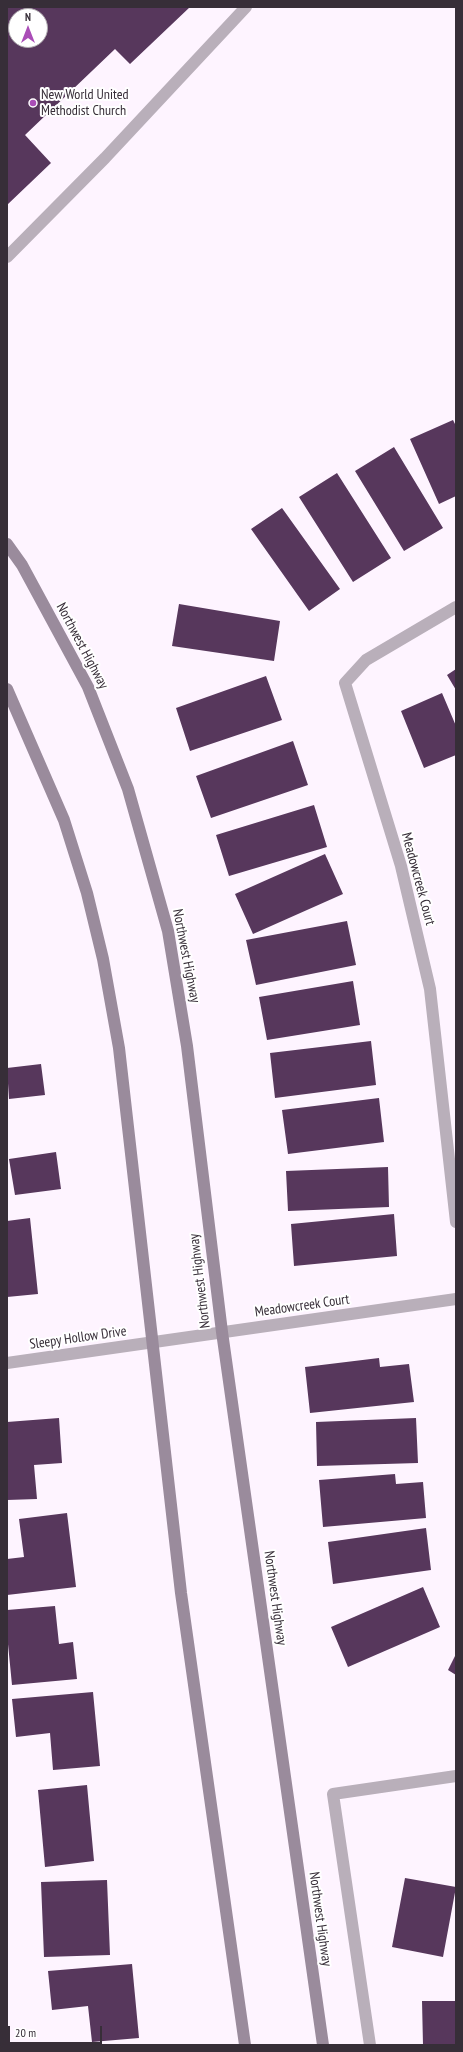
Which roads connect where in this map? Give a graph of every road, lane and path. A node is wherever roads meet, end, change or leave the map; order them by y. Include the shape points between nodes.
1 (246, 7) edge
2 (7, 257) edge
3 (7, 544) edge
4 (456, 607) edge
5 (7, 689) edge
6 (456, 1222) edge
7 (456, 1299) edge
8 (222, 1332) junction
9 (153, 1343) junction
10 (7, 1363) edge
11 (456, 1776) edge
12 (245, 2045) edge
13 (323, 2045) edge
14 (370, 2045) edge

1 - 2 street via 105,158
3 - 8 main road, Northwest Highway via 22,565 88,687 128,789 149,858 168,931 187,1046
4 - 6 street, Meadowcreek Court via 366,660 345,683 401,866 430,989
5 - 9 main road via 64,820 87,893 103,958 119,1048
7 - 8 street, Meadowcreek Court
8 - 9 street, Meadowcreek Court
8 - 13 main road, Northwest Highway
9 - 10 street, Sleepy Hollow Drive
9 - 12 main road via 181,1593
11 - 14 street via 333,1794

